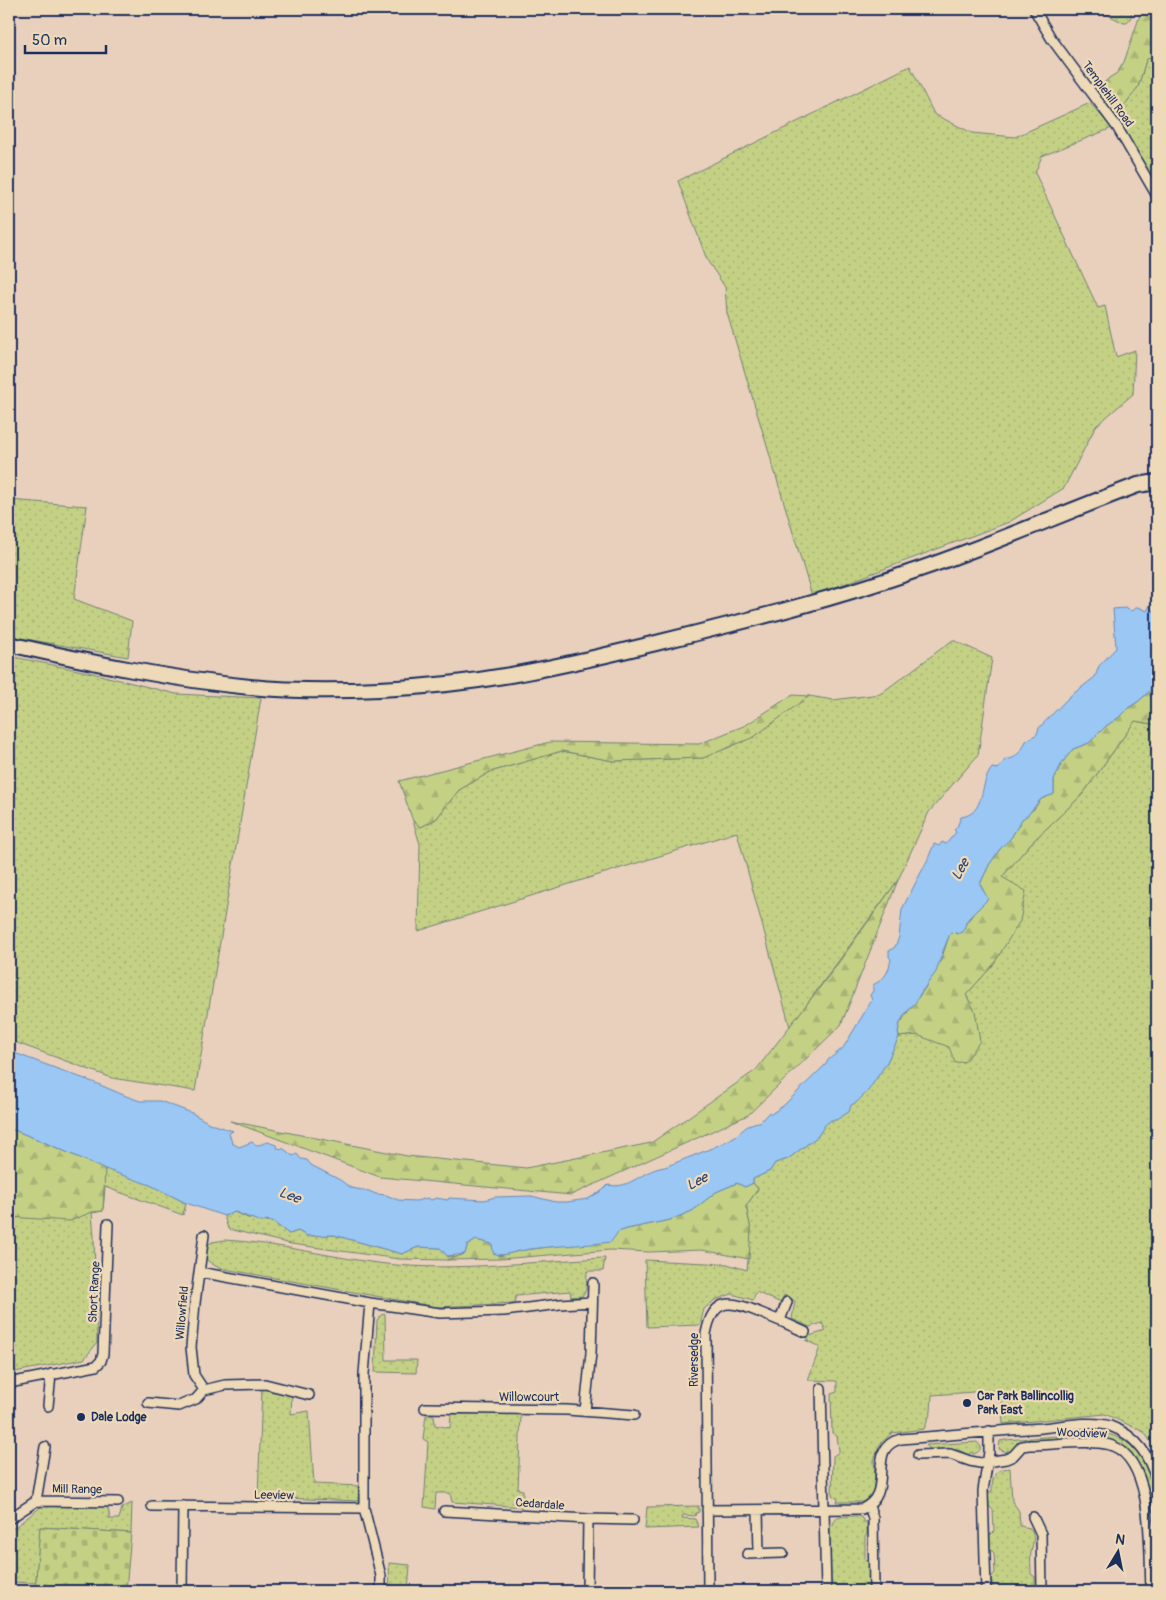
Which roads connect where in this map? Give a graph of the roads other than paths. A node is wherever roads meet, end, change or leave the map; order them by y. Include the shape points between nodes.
1 (1034, 9) edge
2 (1157, 196) edge
3 (1157, 482) edge
4 (9, 644) edge
5 (108, 1224) dead end
6 (204, 1235) dead end
7 (199, 1272) junction
8 (592, 1283) dead end
9 (592, 1302) junction
10 (787, 1302) dead end
11 (370, 1303) junction
12 (780, 1320) junction
13 (805, 1332) dead end
14 (51, 1374) junction
15 (9, 1383) edge
16 (821, 1388) dead end
17 (204, 1390) junction
18 (309, 1395) dead end
19 (148, 1403) dead end
20 (48, 1406) dead end
21 (425, 1408) dead end
22 (585, 1411) junction
23 (634, 1415) dead end
24 (990, 1431) junction
25 (46, 1447) dead end
26 (918, 1455) dead end
27 (988, 1462) junction
28 (1157, 1482) edge
29 (36, 1501) junction
30 (118, 1502) dead end
31 (152, 1506) dead end
32 (183, 1506) junction
33 (869, 1506) junction
34 (364, 1508) junction
35 (825, 1508) junction
36 (444, 1510) dead end
37 (708, 1510) junction
38 (758, 1510) junction
39 (1033, 1517) dead end
40 (9, 1519) edge
41 (588, 1519) junction
42 (634, 1520) dead end
43 (759, 1553) junction
44 (783, 1553) dead end
45 (747, 1554) dead end
46 (182, 1591) edge
47 (381, 1591) edge
48 (587, 1591) edge
49 (708, 1591) edge
50 (826, 1591) edge
51 (874, 1591) edge
52 (986, 1591) edge
53 (1042, 1591) edge
54 (1151, 1591) edge

1 - 2 street, Templehill Road via 1117,127
3 - 4 main road via 1138,485 920,569 823,600 566,665 459,684 312,690 252,687 186,679
5 - 14 street, Short Range via 101,1361 96,1366
6 - 7 street, Willowfield
7 - 11 street
7 - 17 street, Willowfield via 191,1347 194,1375
8 - 9 street
9 - 11 street via 473,1313 440,1313
9 - 22 street
10 - 12 street
11 - 34 street via 364,1374
12 - 13 street, Riversedge
12 - 37 street, Riversedge via 730,1303 712,1313 708,1323
14 - 15 street
14 - 20 street
16 - 35 street
17 - 18 street via 265,1384
17 - 19 street via 196,1399 179,1406
21 - 22 street, Willowcourt
22 - 23 street, Willowcourt
24 - 27 street
24 - 28 street via 1082,1424 1109,1426 1142,1448
24 - 33 street via 893,1441 886,1446 881,1460 879,1493
25 - 29 street, Mill Range
26 - 27 street, Woodview via 950,1454 970,1462
27 - 52 street via 984,1491
27 - 54 street, Woodview via 1006,1459 1022,1446 1029,1445 1089,1443 1107,1445 1120,1451 1136,1472 1146,1504 1151,1545
29 - 30 street, Mill Range
29 - 40 street, Mill Range
31 - 32 street, Leeview
32 - 34 street, Leeview
32 - 46 street
33 - 35 street via 862,1509
33 - 51 street via 873,1518
34 - 47 street
35 - 38 street
35 - 50 street
36 - 41 street, Cedardale
37 - 38 street
37 - 49 street, Riversedge
38 - 43 street
39 - 53 street via 1040,1534
41 - 42 street, Cedardale
41 - 48 street
43 - 44 street
43 - 45 street

